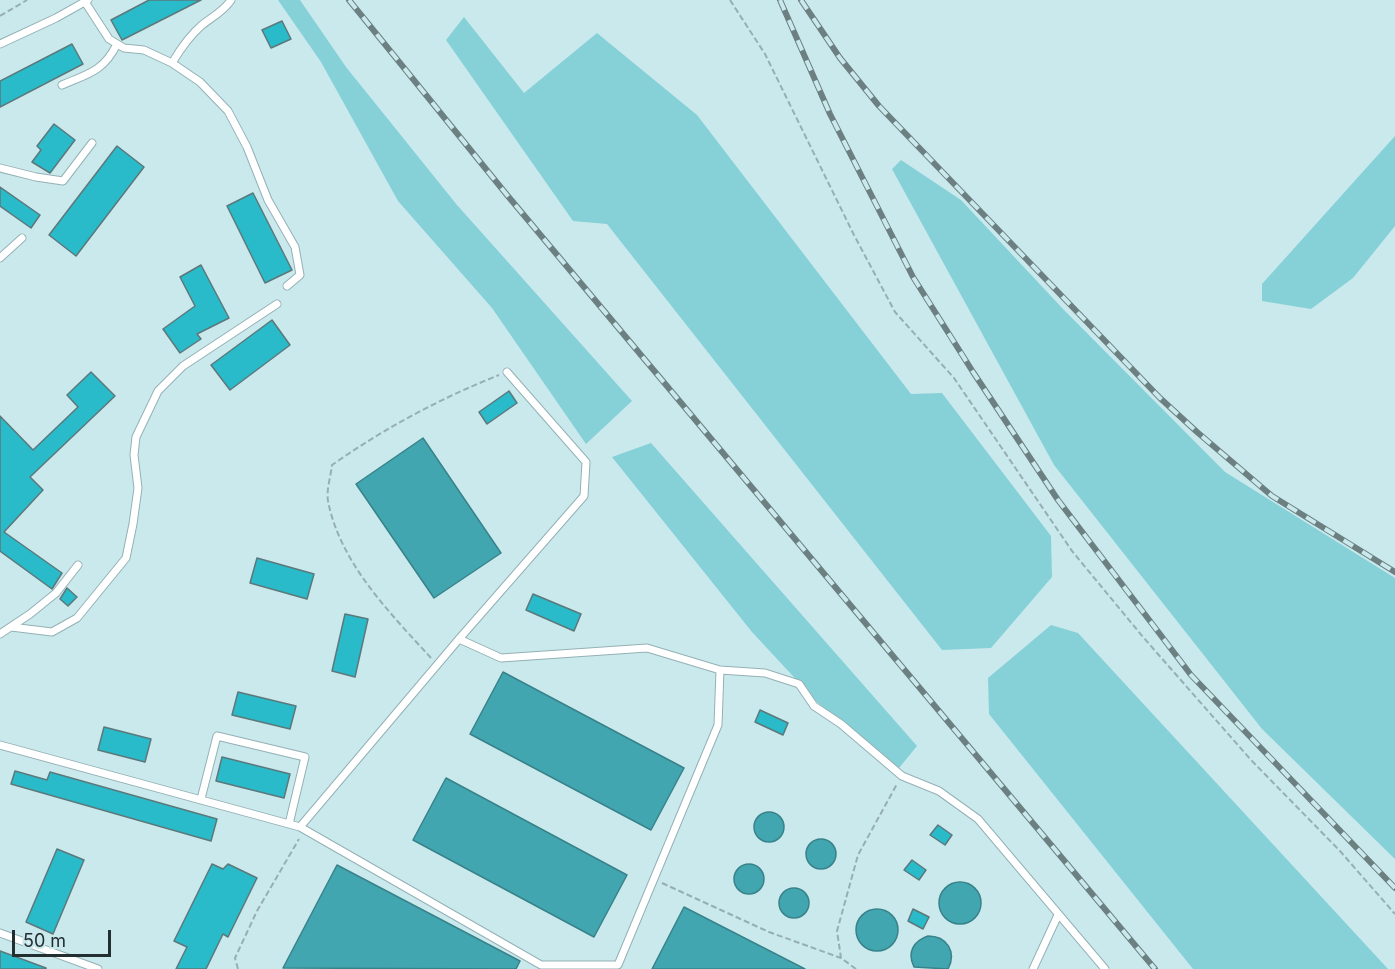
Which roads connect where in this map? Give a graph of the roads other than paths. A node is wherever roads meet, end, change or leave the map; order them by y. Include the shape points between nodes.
1 (231, 0) edge
2 (87, 1) edge
3 (0, 44) edge
4 (117, 44) junction
5 (172, 63) junction
6 (63, 85) dead end
7 (92, 142) dead end
8 (0, 168) edge
9 (22, 238) dead end
10 (0, 258) edge
11 (287, 286) dead end
12 (277, 304) dead end
13 (507, 372) road end
14 (78, 565) dead end
15 (11, 627) junction
16 (0, 634) edge
17 (459, 639) junction
18 (720, 670) junction
19 (0, 745) edge
20 (201, 800) junction
21 (289, 824) junction
22 (302, 829) junction
23 (1058, 915) junction
24 (0, 933) edge
25 (98, 969) edge
26 (1033, 969) edge
27 (1105, 969) edge

1 - 5 lane via 183,43
2 - 3 lane
2 - 4 lane via 109,39
4 - 5 lane via 144,50
4 - 6 lane via 110,58 96,71
5 - 11 lane via 200,82 228,111 242,138 268,200 295,247 300,275
7 - 8 lane via 63,181
9 - 10 lane
12 - 15 lane via 183,366 158,391 136,437 138,488 126,558 77,618 52,632
13 - 17 lane via 586,462 584,496
14 - 15 lane via 56,593
15 - 16 lane
17 - 18 lane via 501,658 646,648
17 - 22 lane
18 - 22 lane via 718,725 618,965 541,965
18 - 23 lane via 765,673 799,684 814,706 841,723 902,776 939,791 978,819
19 - 20 lane
20 - 21 lane
20 - 21 lane via 217,736 305,757
21 - 22 lane
23 - 26 lane
23 - 27 lane
24 - 25 lane

